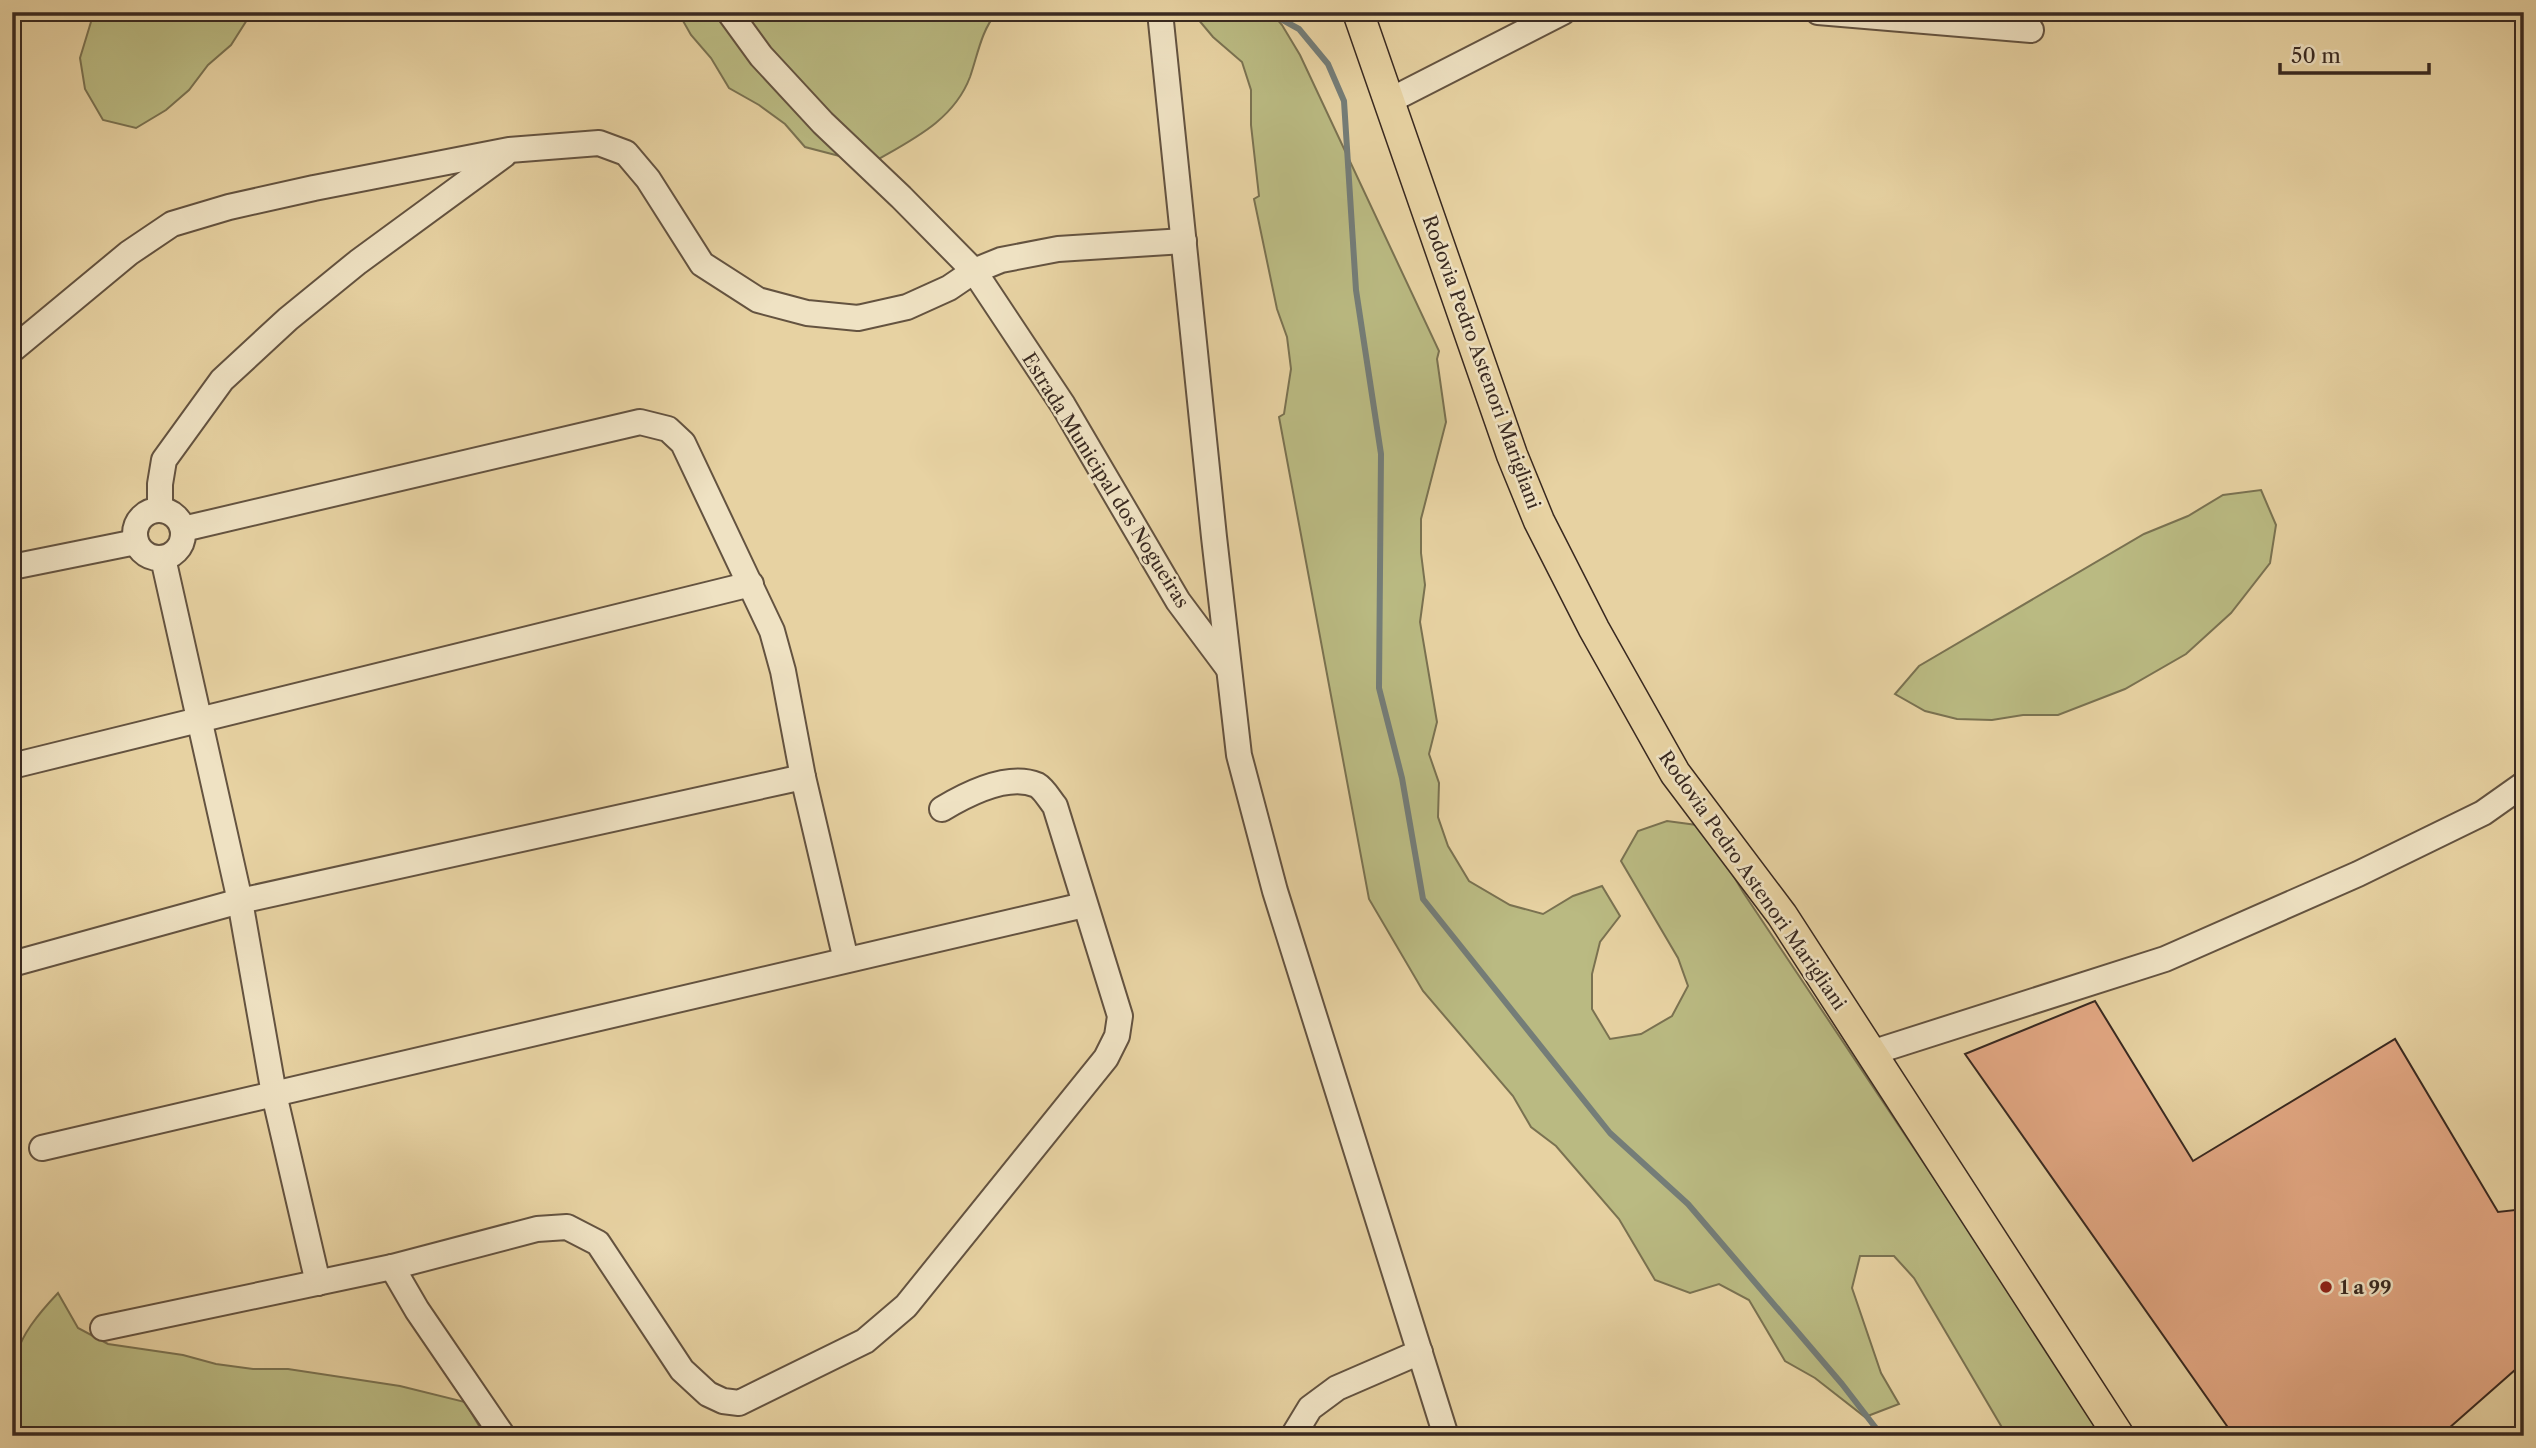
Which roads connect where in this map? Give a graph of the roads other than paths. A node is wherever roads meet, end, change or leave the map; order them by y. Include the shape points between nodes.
1 (729, 12) edge
2 (1358, 12) edge
3 (1563, 12) edge
4 (1818, 12) edge
5 (1160, 13) edge
6 (2031, 30) dead end
7 (1390, 101) junction
8 (509, 150) junction
9 (1184, 241) junction
10 (974, 271) junction
11 (12, 350) edge
12 (160, 510) junction
13 (183, 530) junction
14 (136, 542) junction
15 (163, 558) junction
16 (12, 567) edge
17 (751, 584) junction
18 (1229, 670) junction
19 (201, 719) junction
20 (12, 766) edge
21 (803, 777) junction
22 (2524, 784) edge
23 (942, 809) dead end
24 (240, 901) junction
25 (1084, 905) junction
26 (846, 960) junction
27 (12, 964) edge
28 (1871, 1053) junction
29 (274, 1094) junction
30 (42, 1149) dead end
31 (392, 1267) junction
32 (318, 1283) junction
33 (103, 1328) dead end
34 (1420, 1352) junction
35 (503, 1436) edge
36 (1293, 1436) edge
37 (1446, 1436) edge
38 (2119, 1436) edge

1 - 10 street, Estrada Municipal dos Nogueiras via 761,56 823,123
2 - 7 main road, Rodovia Pedro Astenori Marigliani
3 - 7 street
4 - 6 street
5 - 9 street
7 - 28 main road, Rodovia Pedro Astenori Marigliani via 1539,521 1675,773 1782,915
8 - 10 street via 600,143 626,153 702,264 758,300 807,313 858,318 907,307
8 - 11 street via 314,188 172,224 129,253
8 - 12 street via 358,262 222,380 164,460
9 - 10 street via 1058,249 1001,260
9 - 18 street
10 - 18 street, Estrada Municipal dos Nogueiras via 1063,405 1178,601
12 - 13 street via 170,513
12 - 14 street via 140,520
13 - 15 street via 175,552
13 - 17 street via 640,422 668,429 683,443
14 - 15 street via 147,555
14 - 16 street
15 - 19 street
17 - 19 street
17 - 21 street via 783,671
18 - 34 street via 1239,755 1275,891
19 - 20 street
19 - 24 street
21 - 24 street
21 - 26 street
22 - 28 street via 2483,813 2383,862 2165,959
23 - 25 street via 971,792 1019,780 1040,786 1055,806
24 - 27 street
24 - 29 street
25 - 26 street
25 - 31 street via 1120,1016 1106,1058 906,1306 865,1341 739,1403 723,1401 682,1370 598,1243 567,1227 537,1229
26 - 29 street
28 - 38 main road, Rodovia Pedro Astenori Marigliani
29 - 30 street
29 - 32 street
31 - 32 street
31 - 35 street
32 - 33 street
34 - 36 street via 1337,1388 1310,1408
34 - 37 street

